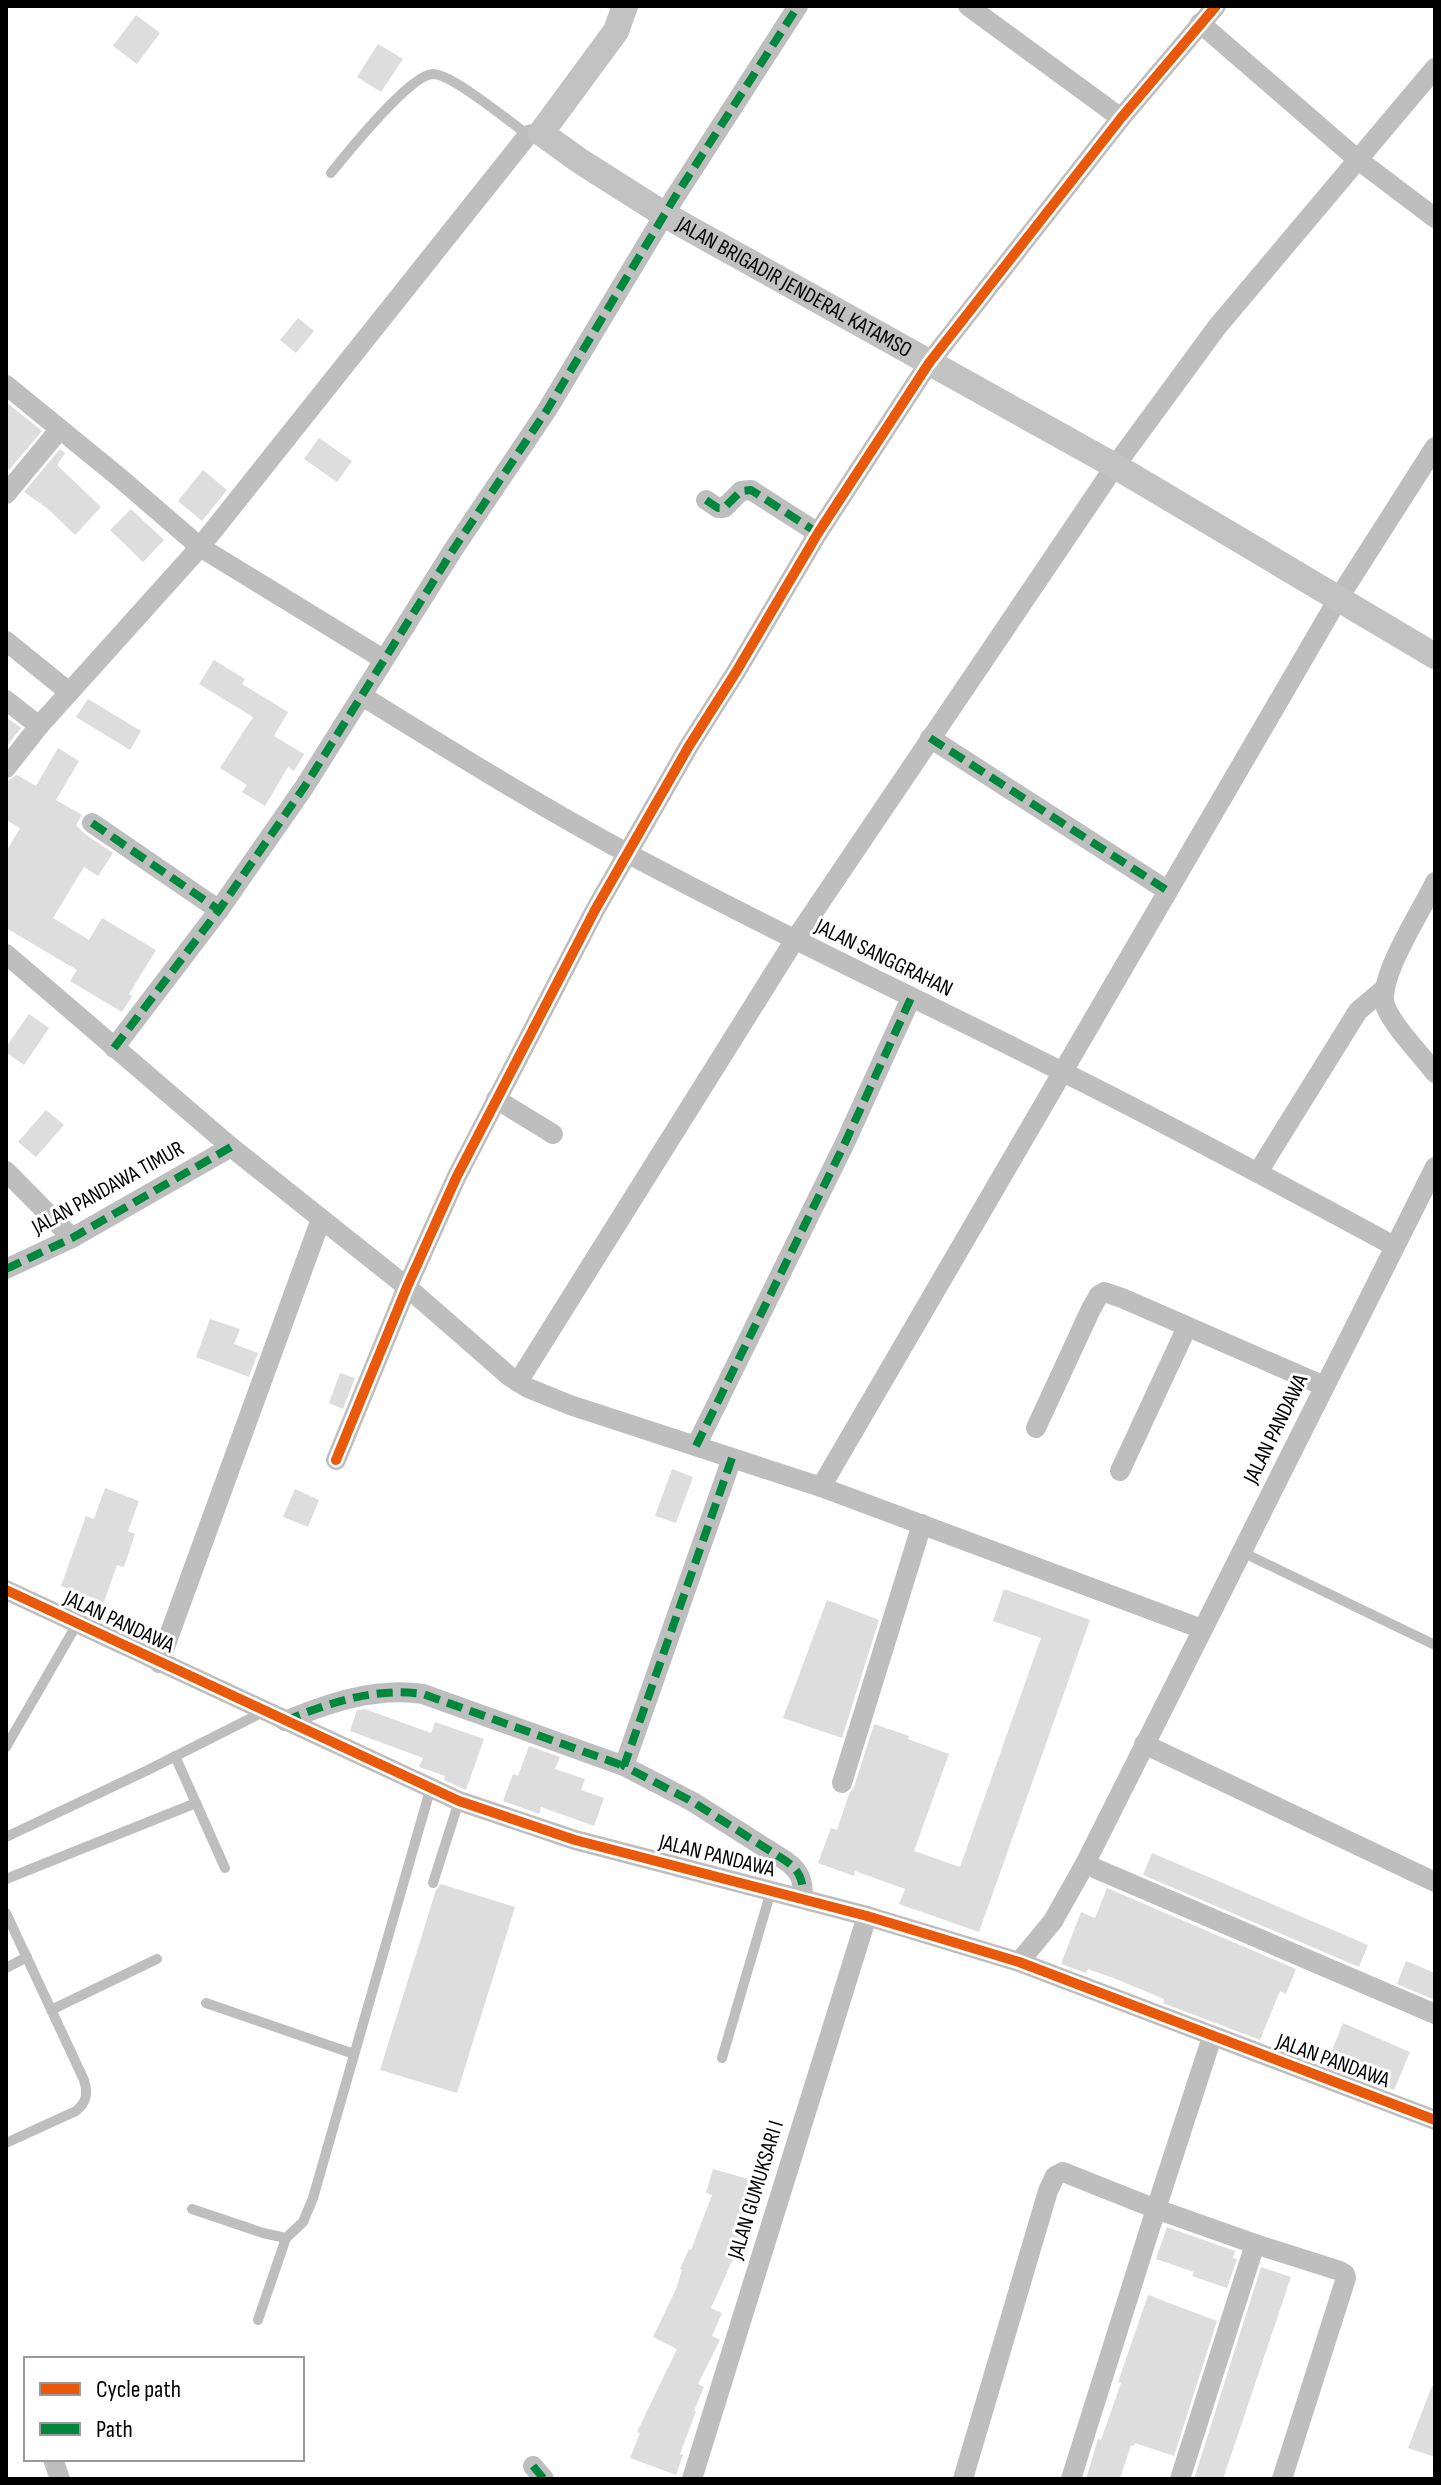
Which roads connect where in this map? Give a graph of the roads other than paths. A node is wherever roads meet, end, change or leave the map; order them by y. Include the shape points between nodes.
1 (625, 6) edge
2 (798, 6) edge
3 (968, 6) edge
4 (1216, 6) edge
5 (1200, 23) junction
6 (1435, 68) edge
7 (1121, 118) junction
8 (534, 134) junction
9 (1357, 159) junction
10 (331, 173) dead end
11 (665, 215) junction
12 (1435, 218) edge
13 (929, 363) junction
14 (6, 385) edge
15 (60, 429) junction
16 (1435, 447) edge
17 (1115, 466) junction
18 (6, 494) edge
19 (706, 500) dead end
20 (818, 533) junction
21 (200, 547) junction
22 (1338, 599) junction
23 (6, 641) edge
24 (1435, 656) edge
25 (383, 659) junction
26 (69, 692) junction
27 (362, 696) junction
28 (6, 700) edge
29 (39, 726) junction
30 (930, 738) junction
31 (6, 768) edge
32 (92, 823) dead end
33 (626, 853) junction
34 (1434, 885) edge
35 (1168, 891) junction
36 (219, 910) junction
37 (794, 941) junction
38 (6, 954) edge
39 (1383, 990) junction
40 (911, 998) junction
41 (114, 1048) junction
42 (1063, 1072) junction
43 (1435, 1073) edge
44 (496, 1099) junction
45 (553, 1134) dead end
46 (231, 1147) junction
47 (1435, 1167) edge
48 (6, 1171) edge
49 (1258, 1172) junction
50 (1429, 1198) edge
51 (321, 1219) junction
52 (72, 1238) junction
53 (1394, 1246) junction
54 (6, 1269) edge
55 (407, 1287) junction
56 (1187, 1327) junction
57 (518, 1382) junction
58 (1324, 1386) junction
59 (1036, 1428) dead end
60 (696, 1446) junction
61 (732, 1458) junction
62 (336, 1460) dead end
63 (1120, 1471) dead end
64 (821, 1487) junction
65 (922, 1524) junction
66 (1242, 1552) junction
67 (6, 1590) edge
68 (77, 1624) junction
69 (1202, 1629) junction
70 (1435, 1645) edge
71 (159, 1663) junction
72 (263, 1712) junction
73 (285, 1721) junction
74 (1144, 1744) junction
75 (6, 1747) edge
76 (175, 1756) junction
77 (624, 1766) junction
78 (842, 1783) dead end
79 (431, 1787) junction
80 (459, 1801) junction
81 (196, 1803) junction
82 (6, 1837) edge
83 (1085, 1864) junction
84 (225, 1868) dead end
85 (6, 1879) edge
86 (1435, 1882) edge
87 (433, 1883) dead end
88 (771, 1890) junction
89 (803, 1899) junction
90 (6, 1913) edge
91 (867, 1916) junction
92 (27, 1957) junction
93 (157, 1959) dead end
94 (1019, 1962) junction
95 (6, 1968) edge
96 (206, 2003) dead end
97 (51, 2010) junction
98 (1435, 2014) edge
99 (1212, 2037) junction
100 (354, 2054) junction
101 (722, 2058) dead end
102 (1435, 2120) edge
103 (6, 2143) edge
104 (192, 2209) dead end
105 (1156, 2209) junction
106 (286, 2238) junction
107 (1255, 2244) junction
108 (258, 2320) dead end
109 (692, 2479) edge
110 (963, 2479) edge
111 (1071, 2479) edge
112 (1180, 2479) edge
113 (1282, 2479) edge

1 - 8 main road via 616,31
2 - 11 street
3 - 7 street
4 - 5 street
5 - 7 street
5 - 9 street
6 - 9 street
7 - 13 street
8 - 10 lane via 433,74 405,89
8 - 11 main road, JALAN BRIGADIR JENDERAL KATAMSO
8 - 21 street
9 - 12 street
9 - 17 street via 1217,327
11 - 13 main road, JALAN BRIGADIR JENDERAL KATAMSO
11 - 25 street via 547,410
13 - 17 main road, JALAN BRIGADIR JENDERAL KATAMSO
13 - 20 street
14 - 15 street
15 - 18 street
15 - 21 street
16 - 22 street
17 - 22 main road, JALAN BRIGADIR JENDERAL KATAMSO
17 - 30 street
19 - 20 street via 724,508 741,491 751,490
20 - 33 street
21 - 25 street
21 - 26 street
22 - 24 main road, JALAN BRIGADIR JENDERAL KATAMSO
22 - 35 street
23 - 26 street
25 - 27 street
26 - 29 street
27 - 33 street, JALAN SANGGRAHAN
27 - 36 street
28 - 29 street
29 - 31 street
30 - 35 street
30 - 37 street
32 - 36 street
33 - 37 street, JALAN SANGGRAHAN
33 - 44 street
34 - 39 street
35 - 42 street
36 - 41 street
37 - 40 street, JALAN SANGGRAHAN
37 - 57 street
38 - 41 street
39 - 43 street via 1387,1009
39 - 49 street via 1358,1011
40 - 42 street, JALAN SANGGRAHAN
40 - 60 street
41 - 46 street
42 - 49 street, JALAN SANGGRAHAN
42 - 64 street
44 - 45 street
44 - 55 street
46 - 51 street
46 - 52 street, JALAN PANDAWA TIMUR
47 - 50 street, JALAN PANDAWA
48 - 52 street
49 - 53 street, JALAN SANGGRAHAN
50 - 53 street, JALAN PANDAWA
51 - 55 street
51 - 71 street
52 - 54 street, JALAN PANDAWA TIMUR
53 - 58 street, JALAN PANDAWA
55 - 57 street
55 - 62 street
56 - 58 street
56 - 59 street via 1101,1293
56 - 63 street
57 - 60 street via 542,1395
58 - 66 street, JALAN PANDAWA
60 - 61 street
61 - 64 street
61 - 77 street
64 - 65 street
65 - 69 street
65 - 78 street
66 - 69 street, JALAN PANDAWA
66 - 70 lane
67 - 68 street, JALAN PANDAWA
68 - 71 street, JALAN PANDAWA
68 - 75 lane
69 - 74 street, JALAN PANDAWA
71 - 72 street, JALAN PANDAWA
72 - 73 street, JALAN PANDAWA
72 - 76 lane
73 - 77 street via 353,1697 423,1694
73 - 79 street, JALAN PANDAWA
74 - 83 street, JALAN PANDAWA
74 - 86 street
76 - 81 lane
76 - 82 lane
77 - 89 street via 693,1802 797,1869 803,1878
79 - 80 street, JALAN PANDAWA
79 - 100 lane
80 - 87 lane
80 - 88 street, JALAN PANDAWA via 575,1840
81 - 84 lane
81 - 85 lane
83 - 94 street, JALAN PANDAWA via 1053,1921
83 - 98 street
88 - 89 street, JALAN PANDAWA
88 - 101 lane
89 - 91 street, JALAN PANDAWA
90 - 92 lane
91 - 94 street, JALAN PANDAWA
91 - 109 street, JALAN GUMUKSARI I
92 - 95 lane
92 - 97 lane
93 - 97 lane
94 - 99 street, JALAN PANDAWA
96 - 100 lane
97 - 103 lane via 84,2080 85,2101 76,2111
99 - 102 street, JALAN PANDAWA
99 - 105 street
100 - 106 lane via 313,2198 303,2222
104 - 106 lane
105 - 107 street
105 - 110 street via 1066,2172 1055,2176
105 - 111 street
106 - 108 lane
107 - 112 street
107 - 113 street via 1340,2271 1346,2278

